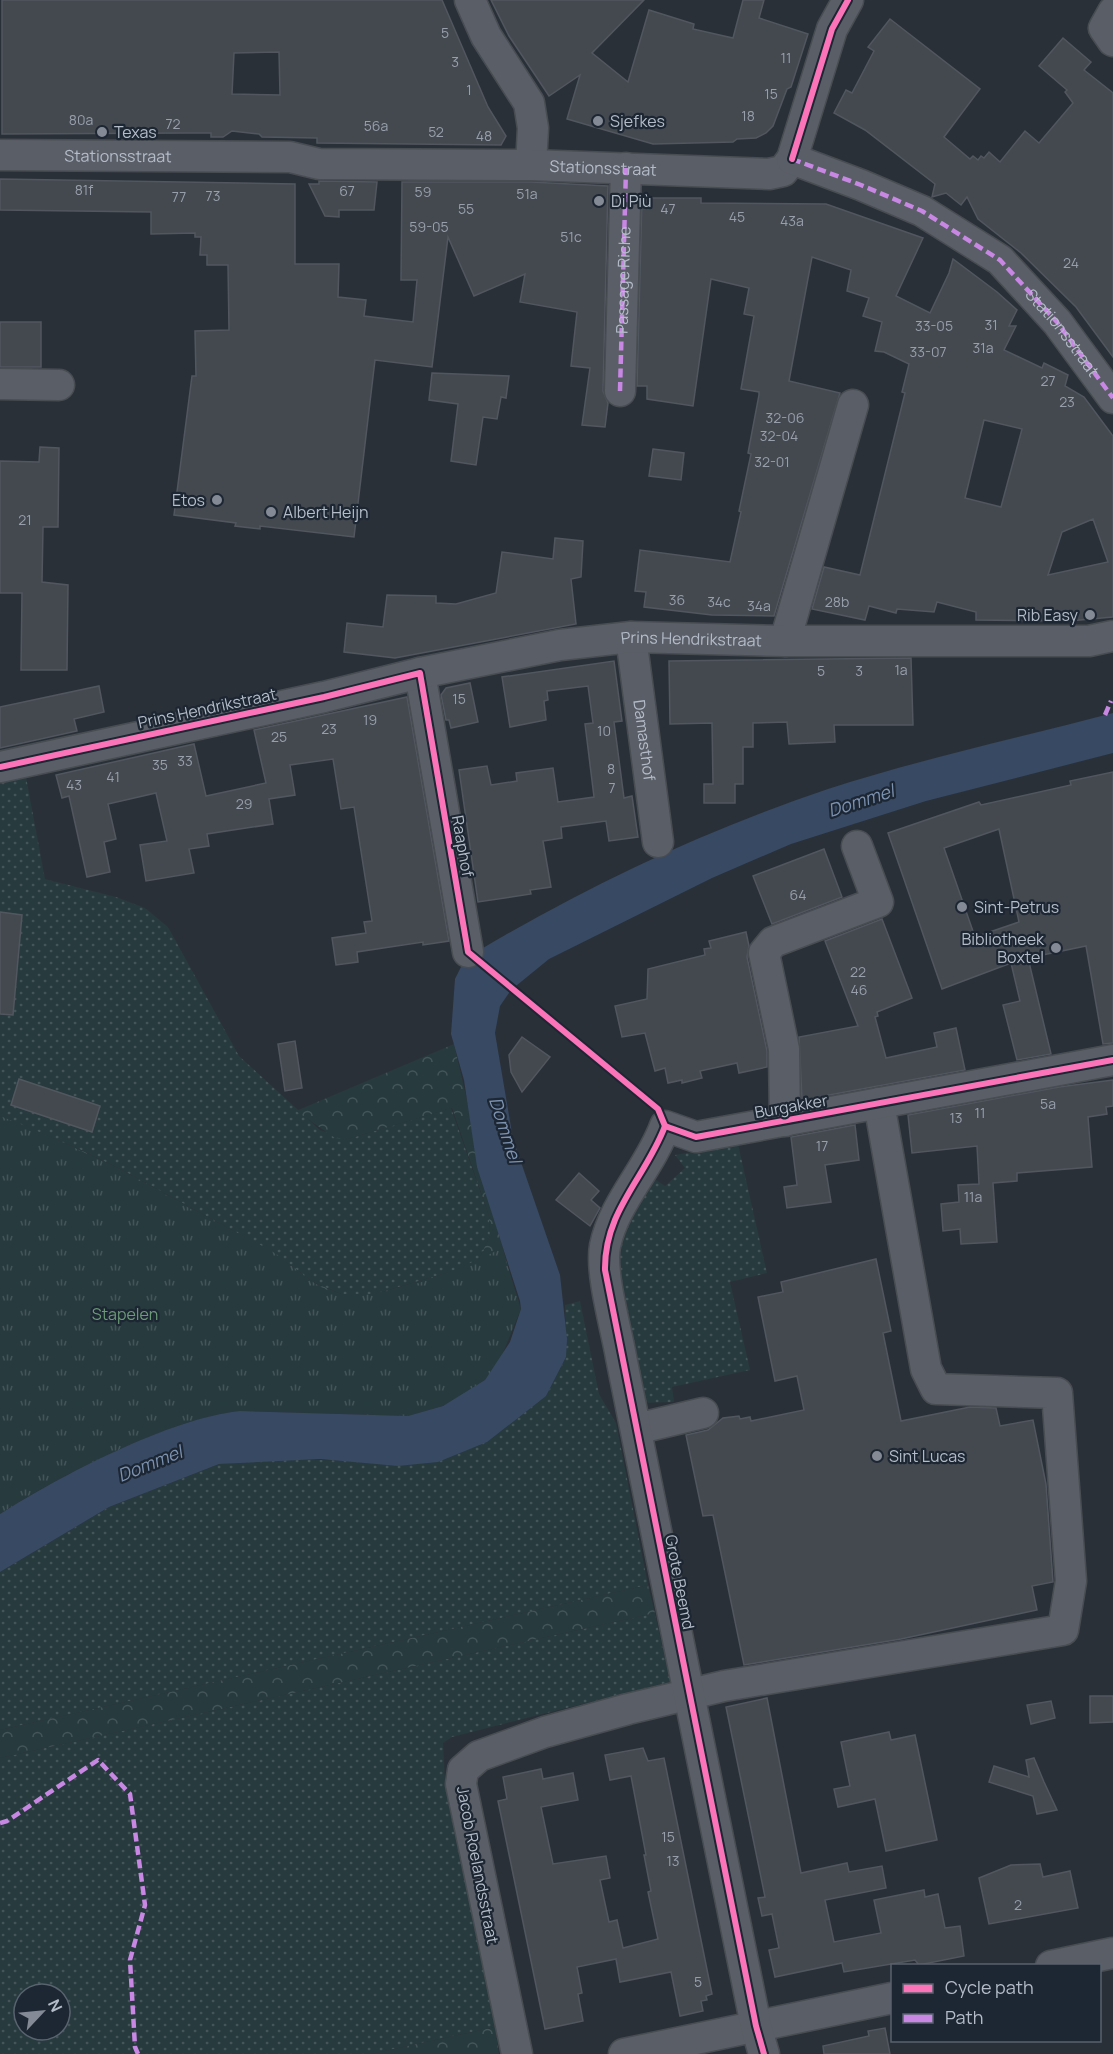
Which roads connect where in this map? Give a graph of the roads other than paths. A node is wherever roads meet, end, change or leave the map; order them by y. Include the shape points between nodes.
1 (470, 0) edge
2 (848, 0) edge
3 (1113, 12) edge
4 (1113, 41) edge
5 (0, 155) edge
6 (792, 159) junction
7 (531, 165) junction
8 (626, 168) junction
9 (0, 384) edge
10 (59, 386) dead end
11 (620, 391) dead end
12 (1113, 398) edge
13 (853, 405) dead end
14 (1113, 636) edge
15 (631, 637) junction
16 (785, 641) junction
17 (420, 673) junction
18 (0, 767) edge
19 (658, 842) dead end
20 (857, 846) dead end
21 (468, 952) dead end
22 (1113, 1060) edge
23 (879, 1103) junction
24 (785, 1121) junction
25 (665, 1126) joint
26 (703, 1413) dead end
27 (636, 1429) junction
28 (689, 1695) junction
29 (1113, 1953) edge
30 (1056, 1964) edge
31 (891, 1998) edge
32 (760, 2040) edge
33 (517, 2054) edge
34 (624, 2054) edge

1 - 7 street via 486,36 529,104 533,128
2 - 6 street via 832,29
3 - 4 street via 1104,28
5 - 7 street, Stationsstraat via 290,157 319,164
6 - 8 street, Stationsstraat via 783,171 769,174
6 - 12 street, Stationsstraat via 922,212 1000,260 1057,322
7 - 8 street, Stationsstraat
8 - 11 street, Passage Riche
9 - 10 street
13 - 16 street, Prins Hendrikstraat
14 - 16 street, Prins Hendrikstraat via 1089,641
15 - 16 street, Prins Hendrikstraat
15 - 17 street, Prins Hendrikstraat via 560,645
15 - 19 street, Damasthof
17 - 18 street, Prins Hendrikstraat
17 - 21 street, Raaphof
20 - 24 street, Burgakker via 878,902 773,942 764,953 784,1049
22 - 23 street, Burgakker
23 - 24 street, Burgakker
23 - 28 street, Jacob Roelandsstraat via 926,1369 936,1389 1057,1393 1071,1581 1063,1630
24 - 25 street, Burgakker via 696,1137
25 - 27 street, Grote Beemd via 617,1214 605,1248 605,1270
26 - 27 street
27 - 28 street, Grote Beemd
28 - 32 street, Grote Beemd
28 - 33 street, Jacob Roelandsstraat via 534,1735 479,1756 463,1770 461,1784
29 - 30 street
31 - 32 street
32 - 34 street

